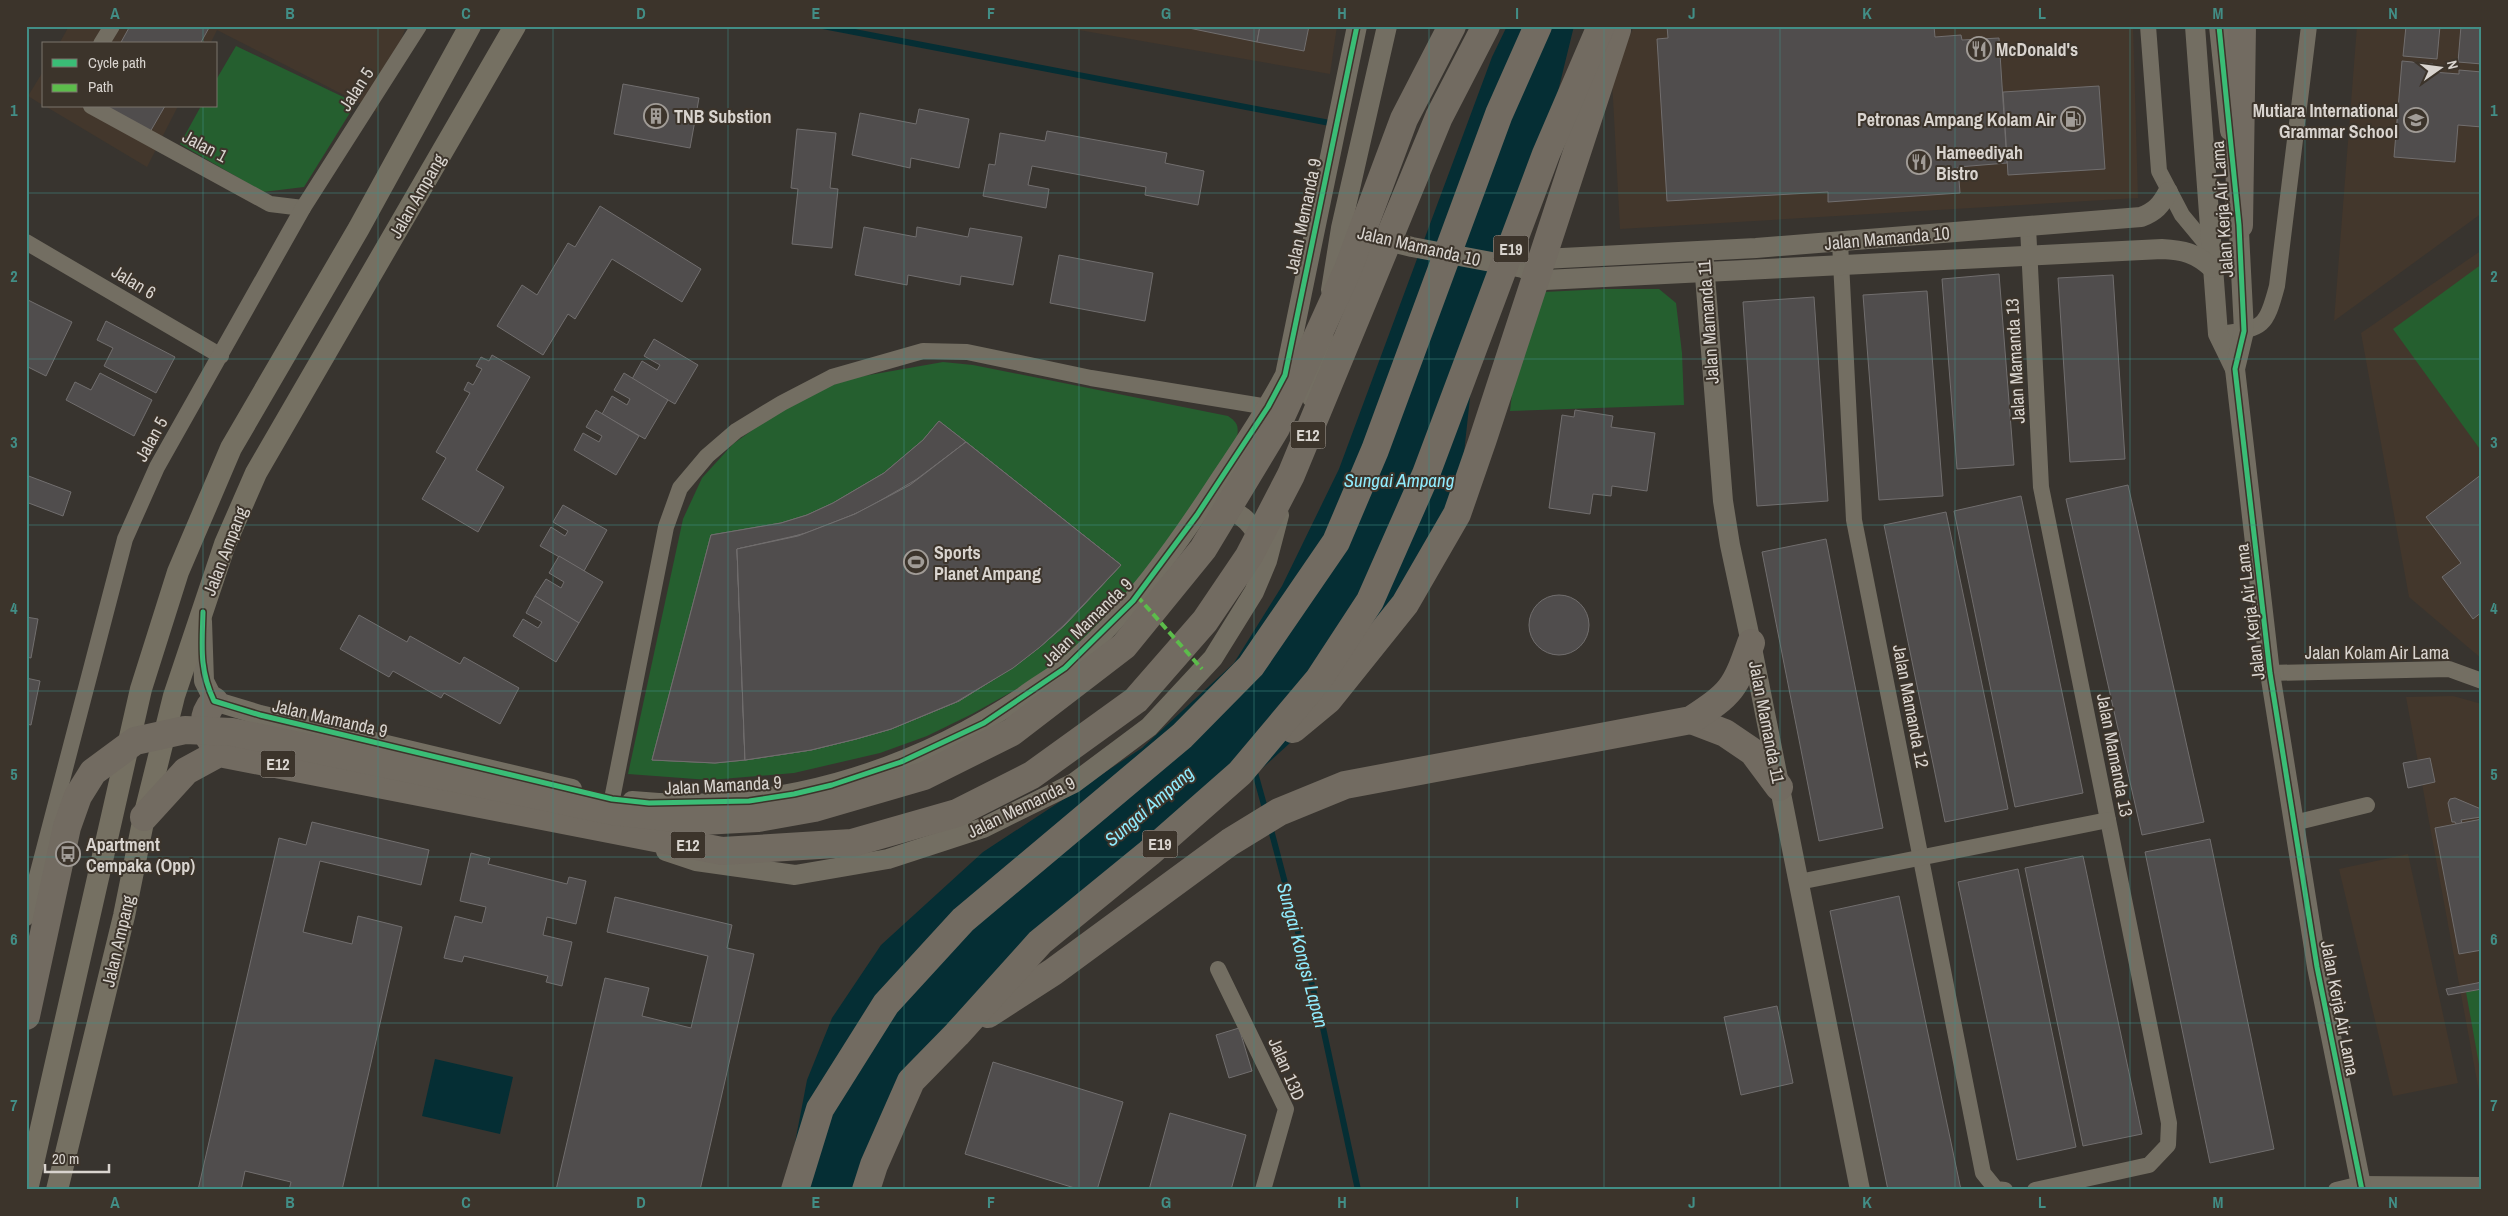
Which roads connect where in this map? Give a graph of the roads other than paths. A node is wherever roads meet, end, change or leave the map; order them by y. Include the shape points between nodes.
1 (112, 26) edge
2 (419, 26) edge
3 (470, 26) edge
4 (515, 26) edge
5 (1357, 26) edge
6 (1387, 26) edge
7 (1452, 26) edge
8 (1486, 26) edge
9 (1538, 26) edge
10 (1600, 26) edge
11 (1618, 26) edge
12 (2148, 26) edge
13 (2195, 26) edge
14 (2220, 26) edge
15 (2242, 26) edge
16 (2309, 26) edge
17 (102, 42) edge
18 (95, 108) edge
19 (2168, 192) junction
20 (303, 208) junction
21 (1315, 222) junction
22 (2239, 225) junction
23 (2028, 227) junction
24 (1341, 228) junction
25 (26, 242) edge
26 (1840, 242) junction
27 (1405, 246) junction
28 (1703, 251) junction
29 (2030, 255) junction
30 (2211, 259) junction
31 (1842, 264) junction
32 (1516, 267) junction
33 (1704, 272) junction
34 (1329, 303) junction
35 (2244, 331) junction
36 (2218, 334) junction
37 (221, 356) junction
38 (2235, 369) junction
39 (1318, 379) junction
40 (1268, 407) junction
41 (1197, 515) junction
42 (1267, 561) junction
43 (203, 612) junction
44 (1751, 643) junction
45 (2270, 673) junction
46 (2482, 680) edge
47 (214, 701) junction
48 (1692, 720) junction
49 (219, 753) junction
50 (1240, 773) junction
51 (1780, 787) junction
52 (612, 799) junction
53 (2366, 805) dead end
54 (144, 817) junction
55 (2108, 820) junction
56 (2294, 823) junction
57 (584, 824) junction
58 (1921, 858) junction
59 (1798, 882) junction
60 (26, 918) edge
61 (1218, 969) dead end
62 (26, 1016) edge
63 (957, 1034) junction
64 (2482, 1185) edge
65 (2361, 1187) edge
66 (27, 1190) edge
67 (57, 1190) edge
68 (795, 1190) edge
69 (866, 1190) edge
70 (1263, 1190) edge
71 (1860, 1190) edge
72 (2005, 1190) edge
73 (2035, 1190) edge
74 (2336, 1190) edge

1 - 17 street
2 - 20 street, Jalan 5
3 - 66 main road, Jalan Ampang via 359,228 231,448 178,572 141,689
4 - 43 main road, Jalan Ampang via 256,472 225,544
5 - 21 street, Jalan Memanda 9
6 - 24 street, Jalan Memanda 9
7 - 62 highway, E12 via 1404,120 1348,268 1276,428 1203,549 1124,646 1012,732 924,776 814,808 758,818 702,821 613,811 232,732 185,730 135,742 93,772 78,796 67,827
8 - 57 highway, E12 via 1439,117 1294,466 1249,556 1205,621 1136,700 1032,775 957,813 852,844 722,851
9 - 68 highway via 1499,114 1376,450 1336,542 1244,673 1182,736 963,920 886,1004 820,1109
10 - 50 highway, E19 via 1546,154 1426,474 1370,601 1319,679
11 - 50 highway via 1457,514 1405,604 1328,700
12 - 19 street via 2159,171
13 - 30 street, Jalan Kerja Air Lama
14 - 22 street, Jalan Kerja Air Lama
15 - 22 highway
16 - 35 street via 2277,286 2265,322
18 - 20 street, Jalan 1 via 270,204
19 - 23 street, Jalan Mamanda 10 via 2161,205 2141,217
19 - 30 street
20 - 37 street, Jalan 5
21 - 24 street, Jalan Mamanda 10
21 - 40 street, Jalan Memanda 9 via 1285,375
22 - 35 street, Jalan Kerja Air Lama
23 - 26 street, Jalan Mamanda 10
23 - 29 street, Jalan Mamanda 13
24 - 27 street, Jalan Mamanda 10
24 - 34 street, Jalan Memanda 9
25 - 37 street, Jalan 6
26 - 28 street, Jalan Mamanda 10
26 - 31 street, Jalan Mamanda 12
27 - 32 street, Jalan Mamanda 10
27 - 34 street via 1371,258 1348,278
28 - 32 street, Jalan Mamanda 10 via 1544,260
28 - 33 street, Jalan Mamanda 11
29 - 30 street, Jalan Mamanda 10 via 2162,249 2185,250
29 - 31 street, Jalan Mamanda 10
29 - 55 street, Jalan Mamanda 13 via 2041,487
30 - 36 street, Jalan Kerja Air Lama
31 - 33 street, Jalan Mamanda 10
31 - 58 street, Jalan Mamanda 12 via 1854,520
32 - 33 street, Jalan Mamanda 10 via 1545,280
33 - 44 street, Jalan Mamanda 11 via 1723,501
34 - 39 street, Jalan Memanda 9
35 - 36 street
35 - 38 street, Jalan Kerja Air Lama
36 - 38 street, Jalan Kerja Air Lama
37 - 60 street, Jalan 5 via 157,467 125,539
38 - 45 street, Jalan Kerja Air Lama
39 - 40 street via 1301,397
39 - 42 street, Jalan Memanda 9
40 - 41 street, Jalan Mamanda 9
40 - 52 street via 944,350 923,351 832,377 782,403 736,431 680,488 664,536
41 - 42 street via 1219,509 1239,514 1256,532
41 - 52 street, Jalan Mamanda 9 via 1133,601 1065,668 984,723 901,762 794,794 749,801
42 - 57 street, Jalan Memanda 9 via 1254,592 1213,658 1149,727 1074,783 983,828 888,859 795,875 696,860
43 - 47 street via 204,681
43 - 54 main road, Jalan Ampang via 174,696
44 - 48 highway via 1739,678 1724,698
44 - 51 street, Jalan Mamanda 11
45 - 46 street, Jalan Kolam Air Lama via 2449,669
45 - 56 street, Jalan Kerja Air Lama
47 - 49 highway via 204,720 207,735
47 - 52 street, Jalan Mamanda 9 via 260,715
48 - 51 highway via 1725,733 1753,752
48 - 63 highway via 1345,785 1280,812 1230,842 1053,972
49 - 54 highway via 186,771
49 - 57 highway, E12
50 - 63 highway, E19 via 1040,942
51 - 59 street, Jalan Mamanda 11
53 - 56 street
54 - 67 main road, Jalan Ampang via 124,916
55 - 58 street
55 - 73 street, Jalan Mamanda 13 via 2169,1123 2168,1145 2149,1165
56 - 65 street, Jalan Kerja Air Lama via 2317,967
58 - 59 street
58 - 72 street, Jalan Mamanda 12 via 1983,1173 1996,1189
59 - 71 street, Jalan Mamanda 11
61 - 70 street, Jalan 13D via 1286,1109
63 - 69 highway, E19 via 911,1080
64 - 65 street
65 - 74 street

